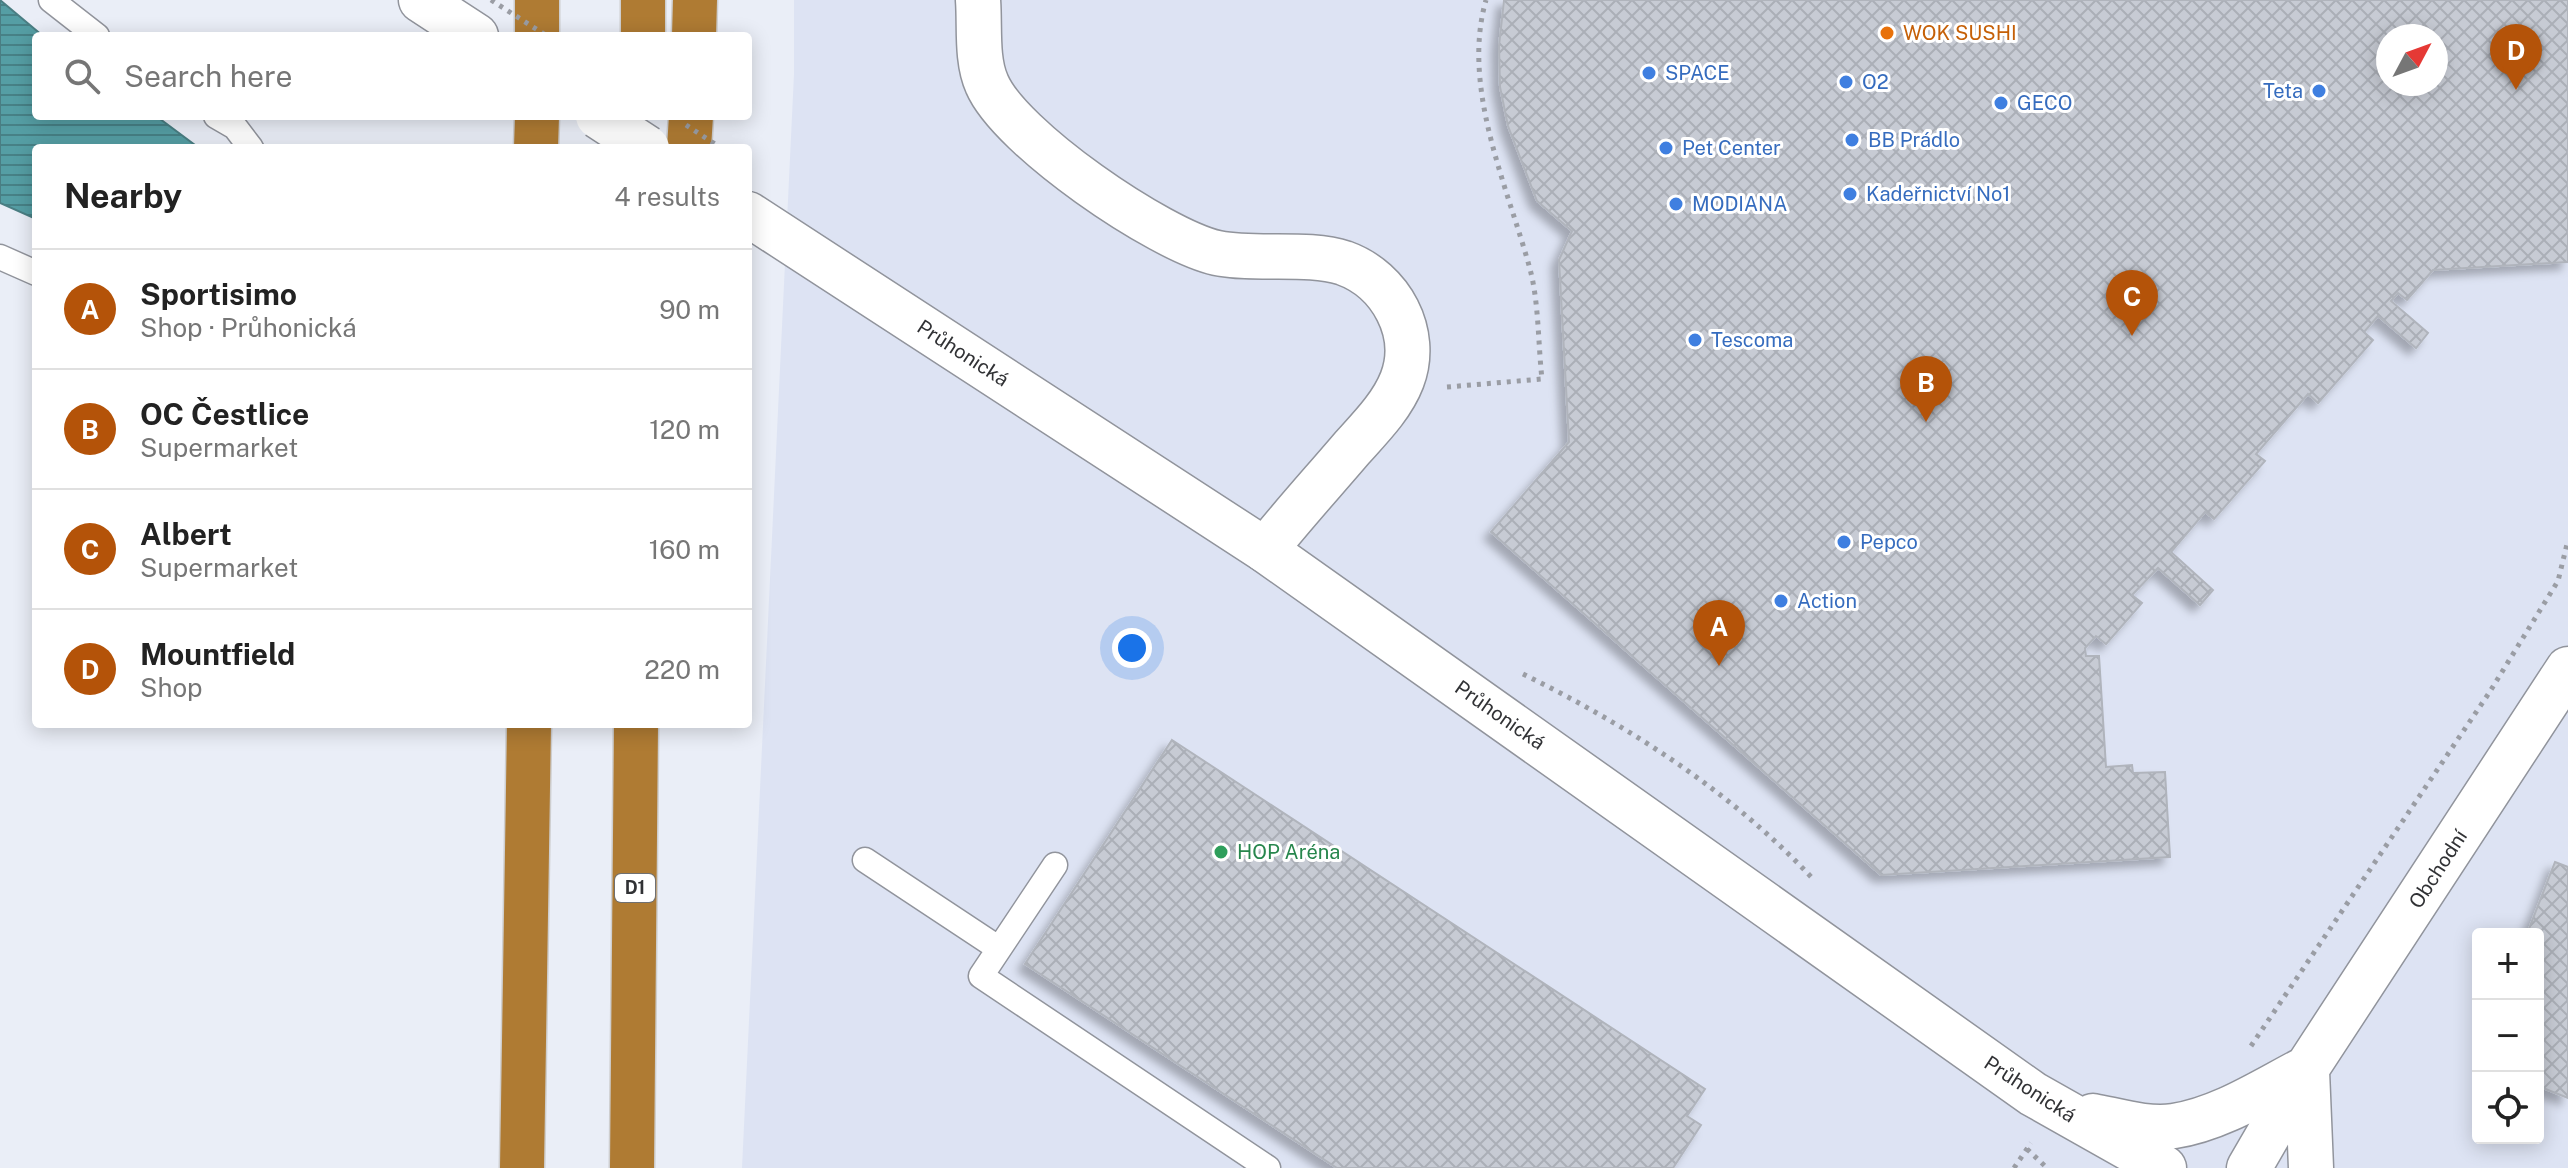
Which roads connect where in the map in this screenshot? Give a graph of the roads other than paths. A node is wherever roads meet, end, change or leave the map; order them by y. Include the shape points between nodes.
1 (51, 0) edge
2 (421, 0) edge
3 (537, 0) edge
4 (643, 0) edge
5 (695, 0) edge
6 (978, 0) edge
7 (92, 32) edge
8 (470, 32) edge
9 (537, 32) edge
10 (643, 32) edge
11 (694, 32) edge
12 (223, 120) edge
13 (537, 120) edge
14 (604, 120) edge
15 (642, 120) edge
16 (248, 144) edge
17 (536, 144) edge
18 (638, 144) edge
19 (644, 144) edge
20 (752, 217) edge
21 (0, 257) edge
22 (32, 271) edge
23 (1265, 550) junction
24 (2568, 669) edge
25 (529, 728) edge
26 (636, 728) edge
27 (865, 860) dead end
28 (1055, 865) dead end
29 (998, 948) junction
30 (2307, 1068) junction
31 (2056, 1109) junction
32 (522, 1168) edge
33 (632, 1168) edge
34 (1268, 1168) edge
35 (2095, 1168) edge
36 (2164, 1168) edge
37 (2249, 1168) edge
38 (2311, 1168) edge

1 - 7 lane
2 - 8 street
3 - 9 highway
4 - 10 highway
5 - 11 highway
6 - 23 street via 982,69 998,107 1082,177 1161,231 1198,248 1259,258 1341,262 1373,281 1397,308 1407,353 1395,395
12 - 16 lane
13 - 17 highway
14 - 18 street, bridge
15 - 19 highway
20 - 23 street, Průhonická
21 - 22 lane
23 - 31 street, Průhonická
24 - 30 street, Obchodní
25 - 32 highway
26 - 33 highway, D1
27 - 29 lane
28 - 29 lane
29 - 34 lane via 981,976
30 - 31 street, Obchodní via 2232,1106 2173,1127
30 - 37 street, Obchodní
30 - 38 street
31 - 35 street
31 - 36 street, Průhonická

